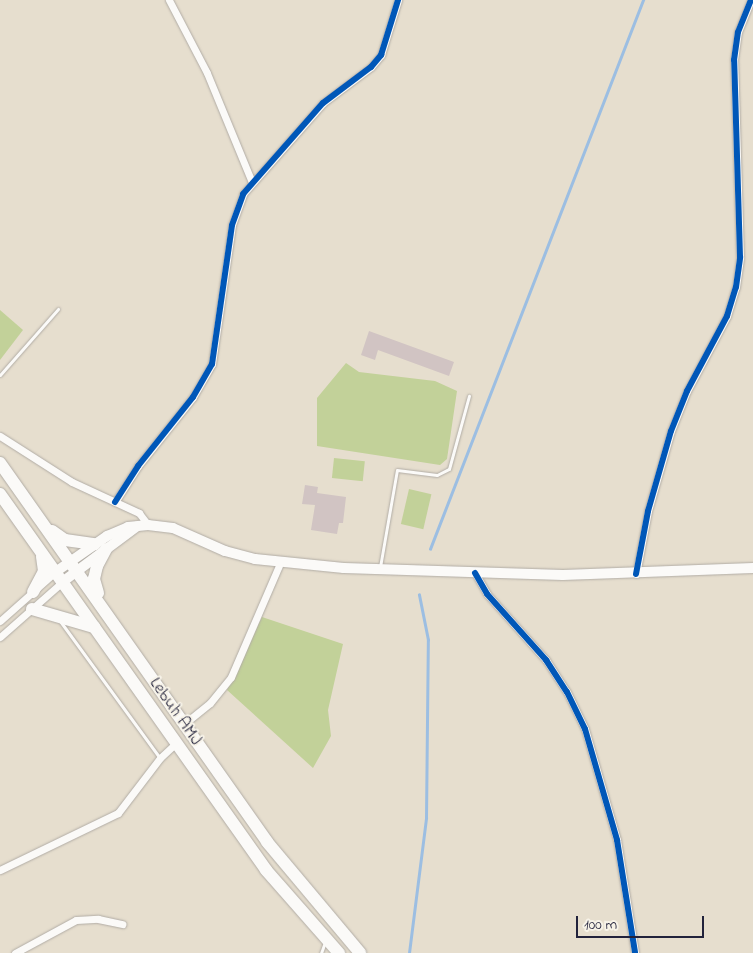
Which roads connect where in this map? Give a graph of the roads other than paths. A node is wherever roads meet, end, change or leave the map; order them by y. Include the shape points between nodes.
1 (169, 0) edge
2 (398, 0) edge
3 (751, 0) edge
4 (252, 182) junction
5 (58, 309) dead end
6 (0, 375) edge
7 (469, 396) dead end
8 (0, 436) edge
9 (0, 463) edge
10 (0, 494) edge
11 (115, 502) junction
12 (44, 525) junction
13 (148, 525) junction
14 (101, 547) junction
15 (40, 552) junction
16 (280, 563) junction
17 (74, 565) junction
18 (753, 568) edge
19 (380, 570) junction
20 (475, 573) junction
21 (636, 574) junction
22 (58, 578) junction
23 (33, 592) junction
24 (32, 609) junction
25 (105, 610) junction
26 (57, 616) junction
27 (0, 621) edge
28 (94, 627) junction
29 (0, 637) edge
30 (184, 724) junction
31 (176, 743) junction
32 (160, 758) junction
33 (0, 870) edge
34 (122, 924) dead end
35 (326, 938) junction
36 (15, 953) edge
37 (321, 953) edge
38 (340, 953) edge
39 (360, 953) edge
40 (635, 953) edge

1 - 4 street via 206,73
2 - 4 street via 381,55 371,67 323,103
3 - 21 street via 738,32 734,60 740,257 736,287 727,316 687,391 671,431 648,510
4 - 11 street via 236,209 217,347 205,381 138,466
5 - 6 lane
7 - 19 lane via 449,469 438,475 397,470
8 - 11 street via 72,482
9 - 12 highway, Lebuh AMJ
10 - 15 highway, Lebuh AMJ
11 - 13 street via 139,513
12 - 14 highway via 65,540
12 - 17 highway, Lebuh AMJ
13 - 14 main road via 119,530
13 - 16 main road via 179,530 225,551
14 - 17 main road
14 - 25 highway via 94,579
15 - 22 highway, Lebuh AMJ
15 - 23 highway via 44,571
16 - 19 main road
16 - 30 street via 231,677 210,703
17 - 22 main road
17 - 25 highway, Lebuh AMJ
18 - 21 main road
19 - 20 main road
20 - 21 main road
20 - 40 street via 487,594 550,665 585,729 617,840
22 - 23 street
22 - 24 street
22 - 28 highway, Lebuh AMJ
23 - 27 street
24 - 26 highway
24 - 29 street
25 - 30 highway, Lebuh AMJ
26 - 28 highway
26 - 32 lane
28 - 31 highway, Lebuh AMJ
30 - 39 highway, Lebuh AMJ via 267,842
31 - 32 street
31 - 35 highway, Lebuh AMJ via 266,870
32 - 33 street via 136,791 108,819 38,849
34 - 36 street via 98,919 76,920
35 - 37 lane
35 - 38 highway, Lebuh AMJ

